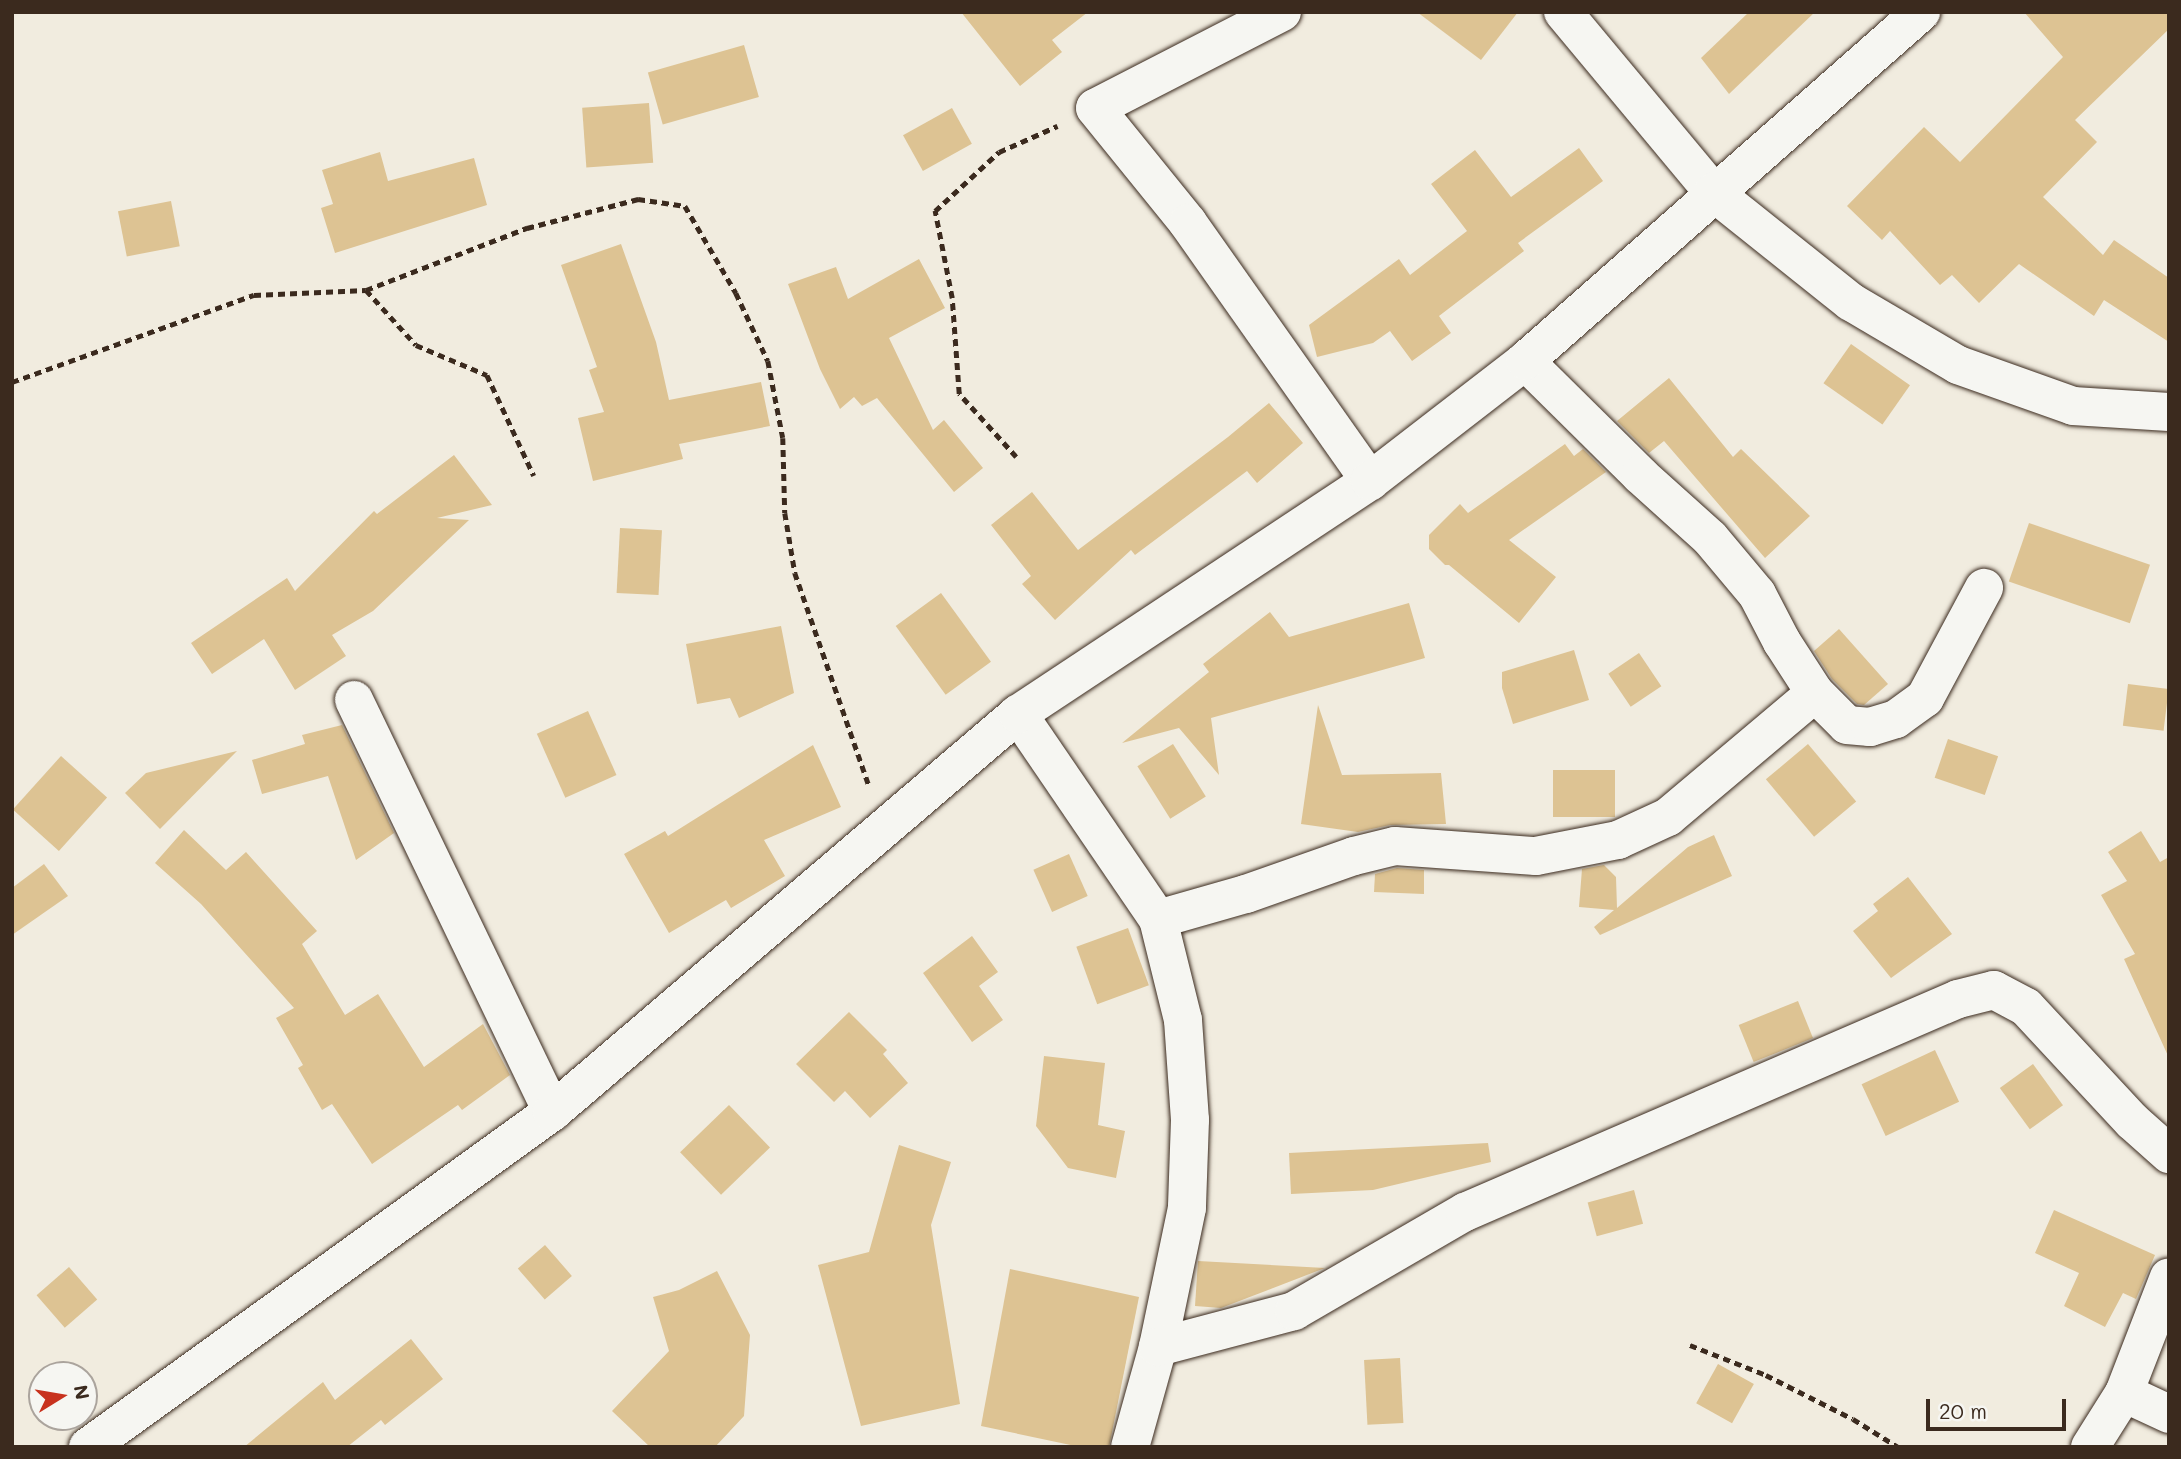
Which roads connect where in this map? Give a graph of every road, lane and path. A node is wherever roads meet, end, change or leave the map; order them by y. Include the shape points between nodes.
1 (1282, 12) edge
2 (1563, 12) edge
3 (1921, 12) edge
4 (1096, 108) junction
5 (1713, 192) junction
6 (366, 290) junction
7 (1525, 361) junction
8 (12, 382) edge
9 (2169, 412) edge
10 (1016, 457) dead end
11 (534, 476) dead end
12 (1370, 481) junction
13 (1984, 588) dead end
14 (1815, 693) junction
15 (354, 700) dead end
16 (1018, 714) junction
17 (885, 827) junction
18 (1158, 919) junction
19 (552, 1112) junction
20 (2169, 1154) edge
21 (2169, 1277) edge
22 (1690, 1345) dead end
23 (1158, 1347) junction
24 (2124, 1393) junction
25 (2169, 1414) edge
26 (88, 1447) edge
27 (1130, 1447) edge
28 (1898, 1447) edge
29 (2090, 1447) edge

1 - 4 street
2 - 5 street
3 - 5 street
4 - 10 path via 999,152 935,211 952,298 959,394
4 - 12 street via 1188,223
5 - 7 street
5 - 9 street via 1851,302 1958,365 2073,406
6 - 8 path via 254,295
6 - 11 path via 416,345 486,376
6 - 17 path via 527,228 638,199 685,206 736,293 768,361 783,438 785,513 795,573
7 - 12 street
7 - 14 street via 1710,538 1757,594
12 - 16 street
13 - 14 street via 1925,698 1896,719 1870,727 1847,726
14 - 18 street via 1668,817 1618,841 1536,856 1395,846
15 - 19 street
16 - 17 street
16 - 18 street
17 - 19 street
18 - 23 street via 1183,1020 1190,1120 1187,1208
19 - 26 street
20 - 23 street via 2132,1121 2026,1007 1994,990 1958,999 1465,1212 1294,1311
21 - 24 street
22 - 28 path via 1766,1375
23 - 27 street
24 - 25 street
24 - 29 street

